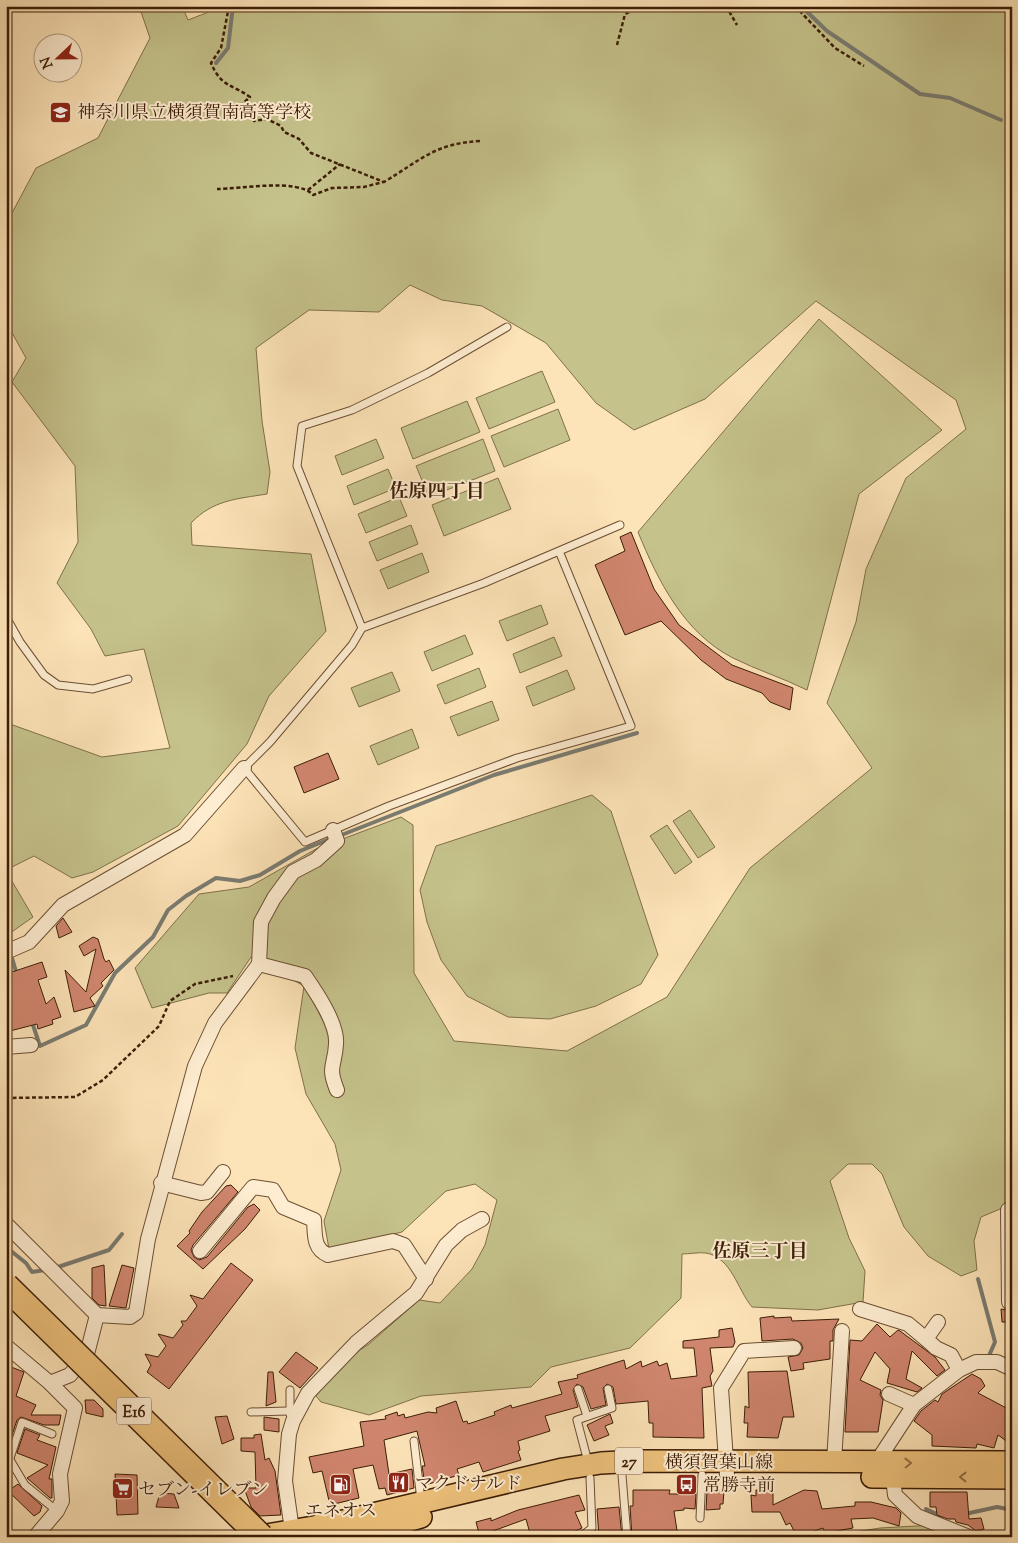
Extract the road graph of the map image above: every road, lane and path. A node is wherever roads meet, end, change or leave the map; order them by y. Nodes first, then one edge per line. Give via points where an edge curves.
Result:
1 (634, 6) edge
2 (726, 6) edge
3 (795, 6) edge
4 (228, 7) edge
5 (737, 25) dead end
6 (617, 45) dead end
7 (864, 66) dead end
8 (481, 141) dead end
9 (340, 164) junction
10 (384, 182) junction
11 (217, 189) dead end
12 (308, 190) junction
13 (507, 327) dead end
14 (620, 525) dead end
15 (559, 551) junction
16 (6, 617) edge
17 (362, 628) junction
18 (128, 679) dead end
19 (244, 768) junction
20 (333, 830) junction
21 (6, 952) edge
22 (256, 969) junction
23 (30, 1045) dead end
24 (6, 1046) edge
25 (337, 1090) dead end
26 (6, 1098) edge
27 (223, 1172) dead end
28 (162, 1184) junction
29 (1008, 1210) dead end
30 (482, 1219) dead end
31 (6, 1224) edge
32 (200, 1251) dead end
33 (426, 1278) junction
34 (6, 1286) edge
35 (6, 1296) edge
36 (1012, 1302) edge
37 (860, 1309) dead end
38 (97, 1316) junction
39 (938, 1322) dead end
40 (842, 1331) dead end
41 (926, 1339) junction
42 (6, 1346) edge
43 (794, 1348) dead end
44 (1012, 1369) edge
45 (959, 1370) junction
46 (50, 1383) junction
47 (290, 1390) dead end
48 (578, 1390) dead end
49 (608, 1390) dead end
50 (889, 1394) dead end
51 (914, 1405) junction
52 (251, 1412) dead end
53 (291, 1416) junction
54 (587, 1416) junction
55 (52, 1434) dead end
56 (414, 1441) dead end
57 (8, 1456) edge
58 (834, 1462) junction
59 (1012, 1462) edge
60 (876, 1463) junction
61 (726, 1469) junction
62 (589, 1472) junction
63 (622, 1475) junction
64 (702, 1475) junction
65 (893, 1478) junction
66 (1012, 1478) edge
67 (422, 1502) junction
68 (57, 1512) junction
69 (700, 1518) dead end
70 (407, 1529) edge
71 (292, 1530) junction
72 (324, 1533) edge
73 (36, 1537) edge
74 (253, 1537) edge
75 (261, 1537) edge
76 (354, 1537) edge
77 (580, 1537) edge
78 (627, 1537) edge
79 (969, 1537) edge

1 - 6 path via 634,10 625,14
2 - 5 path
3 - 7 path via 835,48
4 - 9 path via 221,48 211,63 227,86 250,97 239,107 241,113 254,111 254,121 267,119 299,139 311,153
8 - 10 path via 438,148
9 - 10 path
9 - 12 path
10 - 12 path via 364,187 332,188 313,195
11 - 12 path via 275,184
13 - 17 lane via 428,374 352,410 302,426 297,466
14 - 15 lane
15 - 17 lane via 484,583
15 - 20 lane via 631,726 517,758
16 - 18 lane via 44,675 58,685 93,689
17 - 19 lane via 352,645
19 - 20 lane via 306,842
19 - 21 street via 185,835 62,904 29,942
20 - 22 street via 336,841 316,860 293,872 261,922
22 - 25 street via 305,976 318,995 337,1042 330,1073
22 - 26 path via 195,984 170,1002 159,1026 103,1080 74,1097
22 - 28 street via 215,1023 195,1066
23 - 24 street
27 - 28 street via 207,1192
28 - 38 street via 148,1239 136,1313 130,1317
29 - 36 street via 1009,1302
30 - 33 street via 462,1230 446,1245
31 - 38 street
32 - 33 street via 253,1187 273,1190 283,1207 314,1220 316,1245 320,1252 328,1255 393,1241 404,1245
33 - 53 street via 416,1293 356,1343 308,1393
34 - 75 highway, E16, bridge
35 - 74 highway, E16
37 - 41 street via 908,1324
38 - 46 street via 87,1354 70,1375
39 - 41 street
40 - 58 street
41 - 45 street via 951,1355
42 - 46 street
43 - 61 street via 744,1351 721,1388
44 - 45 street via 997,1362 976,1362
45 - 51 street
46 - 68 street via 75,1408 60,1474 62,1501
47 - 53 lane
48 - 54 lane
49 - 54 lane via 612,1408
50 - 51 street
51 - 60 street
52 - 53 lane
53 - 71 street via 285,1481
54 - 62 lane via 577,1420
55 - 57 lane via 22,1422
56 - 67 lane
57 - 68 lane via 25,1485
58 - 60 main road, 横須賀葉山線 / 27
58 - 61 main road, 横須賀葉山線 / 27
60 -> 59 main road, 横須賀葉山線 / 27
61 - 62 main road, 横須賀葉山線 / 27 via 638,1461
61 - 64 main road, 横須賀葉山線 / 27
61 - 65 main road, 横須賀葉山線 / 27
62 - 63 main road, 横須賀葉山線 / 27
62 - 67 main road, 横須賀葉山線 / 27
62 - 70 main road, 横須賀葉山線 / 27
62 - 77 lane via 592,1528
63 - 64 main road, 横須賀葉山線 / 27
63 - 78 lane
64 - 69 lane
66 -> 65 main road, 横須賀葉山線 / 27
65 - 79 street via 895,1495 917,1516
67 - 72 main road, 横須賀葉山線 / 27
68 - 73 street
70 - 76 main road, 横須賀葉山線 / 27
71 - 72 main road, 横須賀葉山線 / 27
71 - 74 main road, 横須賀葉山線 / 27

